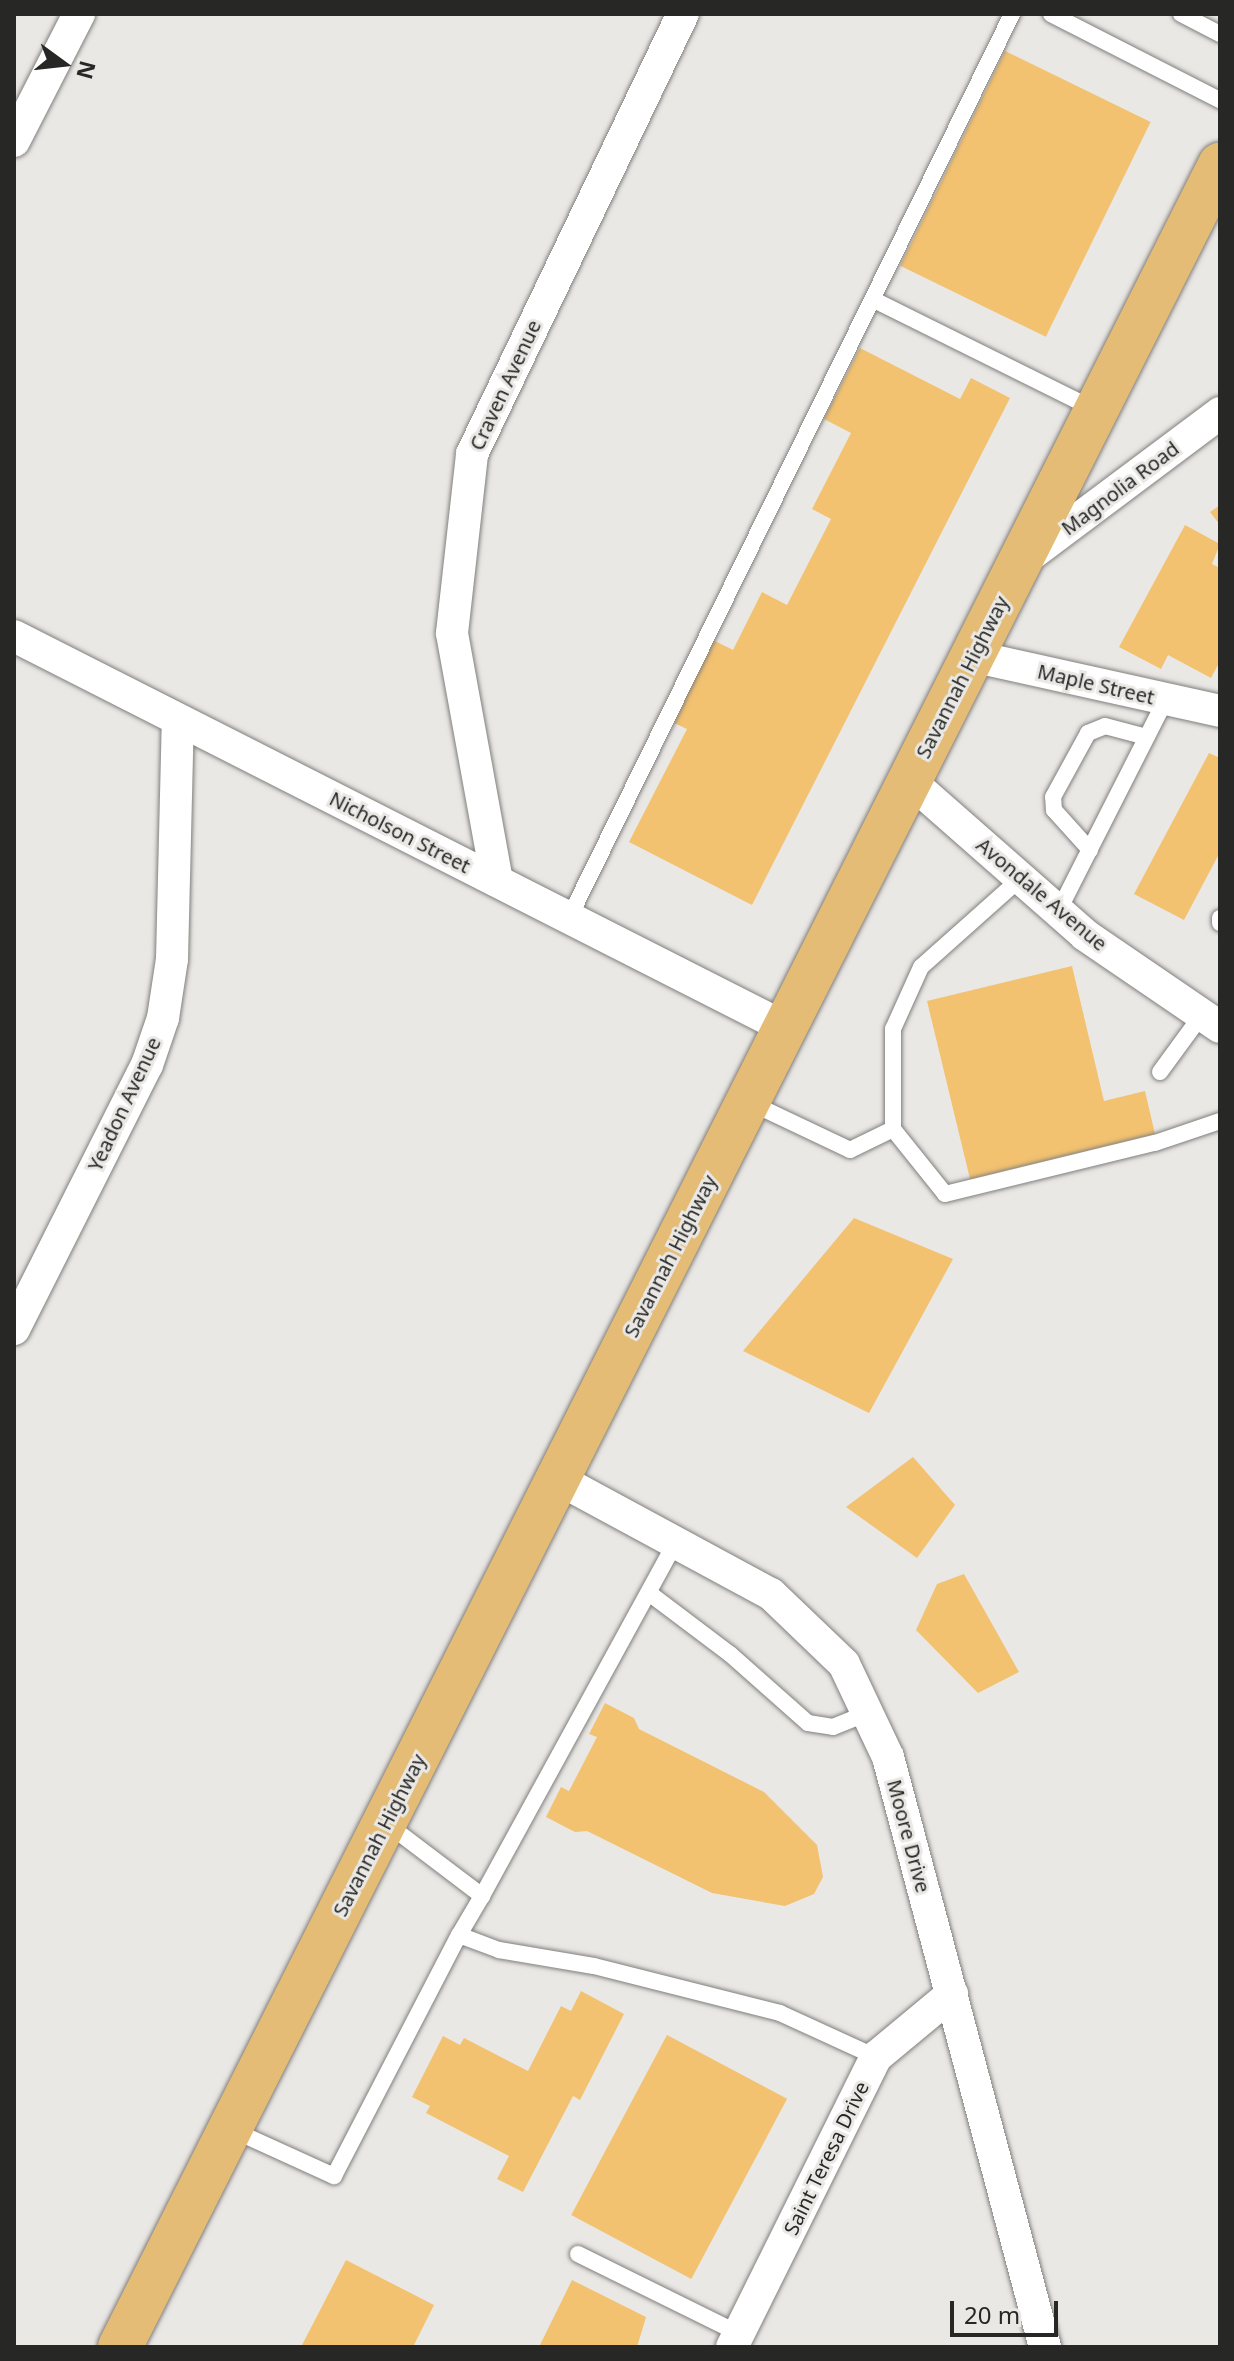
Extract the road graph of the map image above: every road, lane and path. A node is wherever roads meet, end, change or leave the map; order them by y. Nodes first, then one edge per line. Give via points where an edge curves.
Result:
1 (79, 14) edge
2 (683, 14) edge
3 (1012, 14) edge
4 (1051, 14) edge
5 (1181, 14) edge
6 (1220, 34) edge
7 (1220, 100) edge
8 (14, 141) edge
9 (1220, 165) edge
10 (874, 300) junction
11 (1096, 410) junction
12 (1220, 413) edge
13 (1019, 563) junction
14 (14, 636) edge
15 (972, 656) junction
16 (1166, 699) junction
17 (1220, 711) edge
18 (178, 720) junction
19 (1147, 737) junction
20 (910, 781) junction
21 (1090, 850) junction
22 (1021, 878) junction
23 (497, 881) junction
24 (1058, 912) junction
25 (569, 918) junction
26 (1211, 1022) edge
27 (786, 1028) junction
28 (1160, 1072) dead end
29 (748, 1102) junction
30 (1220, 1121) edge
31 (893, 1129) junction
32 (14, 1329) edge
33 (558, 1479) junction
34 (676, 1542) junction
35 (649, 1593) junction
36 (868, 1713) junction
37 (385, 1822) junction
38 (482, 1896) junction
39 (459, 1935) junction
40 (952, 1994) junction
41 (876, 2057) junction
42 (230, 2128) junction
43 (578, 2254) dead end
44 (735, 2340) edge
45 (120, 2347) edge
46 (1045, 2347) edge

1 - 8 street
2 - 23 street, Craven Avenue via 472,454 452,633
3 - 10 lane
4 - 7 lane
5 - 6 lane
9 - 11 highway, Savannah Highway
10 - 11 lane
10 - 25 lane
11 - 13 highway, Savannah Highway
12 - 13 street, Magnolia Road
13 - 15 highway, Savannah Highway
14 - 18 street, Nicholson Street
15 - 16 street, Maple Street
15 - 20 highway, Savannah Highway
16 - 17 street, Maple Street
16 - 19 lane
18 - 23 street, Nicholson Street
18 - 32 street, Yeadon Avenue via 172,959 163,1018 147,1065
19 - 21 lane
19 - 21 lane via 1105,726 1088,733 1053,797 1054,810
20 - 22 street, Avondale Avenue
20 - 27 highway, Savannah Highway
21 - 24 lane
22 - 24 street, Avondale Avenue
22 - 31 lane via 921,967 893,1029
23 - 25 street, Nicholson Street
24 - 26 street, Avondale Avenue
25 - 27 street, Nicholson Street
26 - 28 lane
27 - 29 highway, Savannah Highway
29 - 31 lane via 850,1150
29 - 33 highway, Savannah Highway
30 - 31 lane via 1155,1143 945,1194
33 - 34 street, Moore Drive
33 - 37 highway, Savannah Highway
34 - 35 lane
34 - 36 street, Moore Drive via 771,1594 844,1664
35 - 36 lane via 730,1654 808,1723 833,1727
35 - 38 lane
36 - 40 street, Moore Drive via 888,1757
37 - 38 lane
37 - 42 highway, Savannah Highway
38 - 39 lane
39 - 41 lane via 499,1950 594,1966 780,2013
39 - 42 lane via 334,2176
40 - 41 street, Saint Teresa Drive
40 - 46 street, Moore Drive
41 - 44 street, Saint Teresa Drive
42 - 45 highway, Savannah Highway
43 - 44 lane

